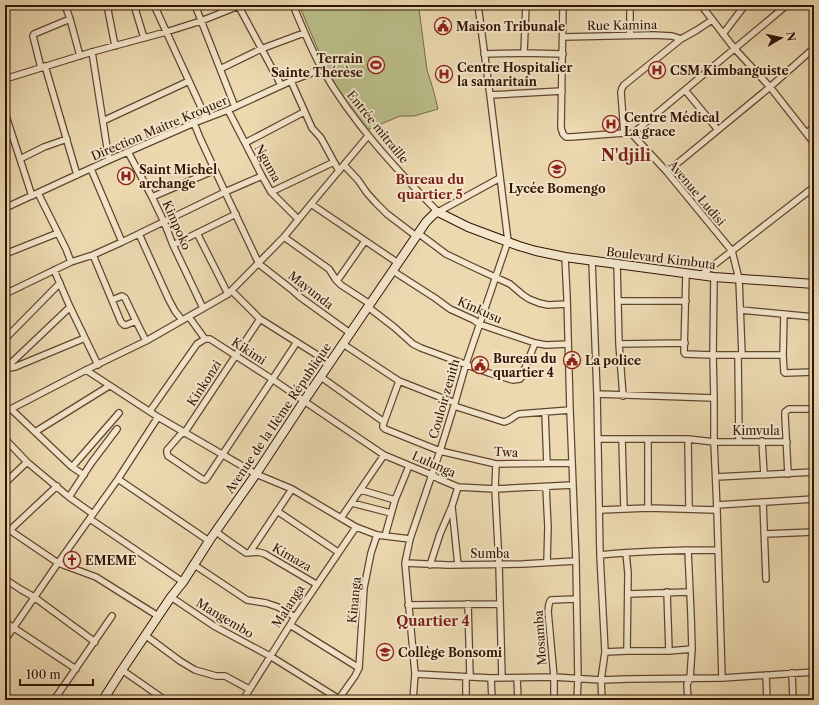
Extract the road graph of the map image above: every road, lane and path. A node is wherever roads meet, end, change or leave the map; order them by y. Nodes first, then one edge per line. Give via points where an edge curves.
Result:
1 (65, 5) edge
2 (107, 5) edge
3 (134, 5) edge
4 (154, 5) edge
5 (195, 5) edge
6 (239, 5) edge
7 (293, 5) edge
8 (478, 5) edge
9 (526, 5) edge
10 (563, 5) edge
11 (630, 5) edge
12 (700, 5) edge
13 (745, 5) edge
14 (787, 5) edge
15 (70, 19) junction
16 (712, 20) junction
17 (201, 21) junction
18 (166, 32) junction
19 (304, 33) junction
20 (723, 34) junction
21 (630, 35) junction
22 (563, 37) junction
23 (144, 38) junction
24 (681, 39) junction
25 (115, 46) junction
26 (734, 48) junction
27 (814, 48) edge
28 (261, 49) junction
29 (92, 52) junction
30 (524, 53) junction
31 (484, 54) junction
32 (563, 54) junction
33 (80, 56) junction
34 (43, 67) junction
35 (220, 69) junction
36 (322, 69) junction
37 (5, 79) edge
38 (189, 81) junction
39 (291, 81) junction
40 (281, 86) junction
41 (770, 87) junction
42 (685, 90) junction
43 (562, 92) junction
44 (490, 96) junction
45 (235, 107) junction
46 (228, 110) junction
47 (304, 112) junction
48 (5, 113) edge
49 (206, 118) junction
50 (103, 121) junction
51 (194, 123) junction
52 (814, 127) edge
53 (718, 130) junction
54 (624, 133) junction
55 (807, 133) junction
56 (632, 134) junction
57 (368, 136) junction
58 (67, 139) junction
59 (245, 142) junction
60 (814, 142) edge
61 (128, 152) junction
62 (20, 159) junction
63 (109, 160) junction
64 (334, 162) junction
65 (344, 165) junction
66 (91, 169) junction
67 (215, 170) junction
68 (339, 170) junction
69 (667, 172) junction
70 (77, 175) junction
71 (262, 176) junction
72 (500, 178) junction
73 (814, 187) edge
74 (225, 192) junction
75 (271, 192) junction
76 (38, 193) junction
77 (32, 196) junction
78 (152, 197) junction
79 (311, 204) junction
80 (5, 208) edge
81 (438, 212) junction
82 (236, 214) junction
83 (298, 219) junction
84 (164, 222) junction
85 (58, 233) junction
86 (197, 233) junction
87 (139, 234) junction
88 (417, 235) junction
89 (284, 237) junction
90 (365, 241) junction
91 (508, 241) junction
92 (122, 242) junction
93 (173, 245) junction
94 (732, 252) junction
95 (5, 254) edge
96 (93, 255) junction
97 (564, 257) junction
98 (592, 261) junction
99 (71, 262) junction
100 (398, 263) junction
101 (259, 264) junction
102 (616, 264) junction
103 (54, 270) junction
104 (393, 271) junction
105 (686, 274) junction
106 (701, 275) junction
107 (496, 276) junction
108 (714, 278) junction
109 (739, 279) junction
110 (337, 281) junction
111 (60, 283) junction
112 (814, 284) edge
113 (230, 293) junction
114 (5, 294) edge
115 (112, 300) junction
116 (686, 301) junction
117 (618, 302) junction
118 (567, 304) junction
119 (369, 306) junction
120 (70, 307) junction
121 (203, 308) junction
122 (741, 310) junction
123 (784, 314) junction
124 (189, 317) junction
125 (814, 317) edge
126 (260, 319) junction
127 (182, 320) junction
128 (136, 322) junction
129 (479, 324) junction
130 (350, 333) junction
131 (84, 338) junction
132 (5, 339) edge
133 (205, 340) junction
134 (146, 341) junction
135 (296, 342) junction
136 (534, 343) junction
137 (685, 343) junction
138 (343, 344) junction
139 (568, 344) junction
140 (619, 344) junction
141 (236, 355) junction
142 (713, 355) junction
143 (740, 355) junction
144 (782, 355) junction
145 (330, 363) junction
146 (466, 364) junction
147 (6, 365) edge
148 (98, 365) junction
149 (86, 370) junction
150 (814, 372) edge
151 (321, 377) junction
152 (272, 379) junction
153 (400, 381) junction
154 (109, 386) junction
155 (597, 394) junction
156 (623, 396) junction
157 (714, 398) junction
158 (304, 401) junction
159 (455, 405) junction
160 (11, 409) junction
161 (814, 409) edge
162 (570, 410) junction
163 (150, 411) junction
164 (5, 412) edge
165 (546, 412) junction
166 (119, 413) dead end
167 (158, 417) junction
168 (384, 422) junction
169 (117, 429) dead end
170 (35, 432) junction
171 (185, 432) junction
172 (5, 439) edge
173 (598, 439) junction
174 (622, 439) junction
175 (648, 439) junction
176 (688, 439) junction
177 (739, 441) junction
178 (762, 441) junction
179 (714, 442) junction
180 (787, 442) junction
181 (440, 451) junction
182 (223, 454) junction
183 (384, 455) junction
184 (27, 462) junction
185 (572, 463) junction
186 (496, 464) junction
187 (547, 464) junction
188 (409, 466) junction
189 (72, 467) junction
190 (814, 472) edge
191 (256, 474) junction
192 (788, 474) junction
193 (84, 475) junction
194 (432, 475) junction
195 (764, 475) junction
196 (716, 477) junction
197 (118, 479) junction
198 (5, 482) edge
199 (573, 485) junction
200 (57, 486) junction
201 (458, 487) junction
202 (546, 487) junction
203 (292, 489) junction
204 (495, 489) junction
205 (361, 490) junction
206 (70, 497) junction
207 (814, 499) edge
208 (395, 500) junction
209 (763, 502) junction
210 (352, 503) junction
211 (452, 506) junction
212 (648, 508) junction
213 (717, 508) junction
214 (624, 509) junction
215 (689, 509) junction
216 (600, 510) junction
217 (277, 512) junction
218 (391, 513) junction
219 (91, 516) junction
220 (341, 518) junction
221 (356, 526) junction
222 (7, 529) edge
223 (215, 530) junction
224 (814, 532) edge
225 (765, 534) junction
226 (377, 535) junction
227 (385, 536) junction
228 (410, 539) junction
229 (208, 541) junction
230 (688, 550) junction
231 (718, 550) junction
232 (250, 552) junction
233 (338, 552) junction
234 (626, 553) junction
235 (600, 555) junction
236 (814, 557) edge
237 (576, 560) junction
238 (547, 562) junction
239 (58, 563) junction
240 (193, 564) junction
241 (405, 564) junction
242 (499, 564) junction
243 (430, 565) junction
244 (458, 565) junction
245 (5, 579) edge
246 (766, 579) dead end
247 (183, 582) junction
248 (316, 584) junction
249 (667, 592) junction
250 (690, 592) junction
251 (628, 594) junction
252 (34, 597) junction
253 (171, 597) junction
254 (576, 599) junction
255 (468, 604) junction
256 (500, 604) junction
257 (408, 605) junction
258 (112, 616) dead end
259 (158, 616) junction
260 (295, 617) junction
261 (5, 622) edge
262 (290, 625) junction
263 (13, 628) junction
264 (145, 635) junction
265 (5, 640) edge
266 (95, 642) junction
267 (692, 649) junction
268 (627, 651) junction
269 (669, 651) junction
270 (605, 652) junction
271 (270, 656) junction
272 (359, 668) junction
273 (76, 669) junction
274 (122, 670) junction
275 (814, 672) edge
276 (792, 673) junction
277 (414, 674) junction
278 (766, 675) junction
279 (468, 677) junction
280 (554, 677) junction
281 (491, 678) junction
282 (502, 678) junction
283 (517, 678) junction
284 (722, 678) junction
285 (578, 679) junction
286 (690, 679) junction
287 (601, 680) junction
288 (249, 689) junction
289 (5, 695) edge
290 (338, 699) edge
291 (12, 700) edge
292 (54, 700) edge
293 (103, 700) edge
294 (166, 700) edge
295 (243, 700) edge
296 (413, 700) edge
297 (466, 700) edge
298 (492, 700) edge
299 (518, 700) edge
300 (554, 700) edge
301 (577, 700) edge
302 (602, 700) edge
303 (688, 700) edge
304 (767, 700) edge
305 (793, 700) edge

1 - 15 street
2 - 25 street
3 - 23 street
4 - 18 street
5 - 17 street
6 - 17 street
6 - 28 street
7 - 19 street, Entrée mitraille
8 - 31 street
9 - 30 street
10 - 22 street
11 - 21 street
12 - 16 street
13 - 20 street
14 - 26 street
15 - 33 street
15 - 34 street via 34,34
16 - 20 street
16 - 24 street
17 - 18 street
17 - 35 street
18 - 23 street
18 - 38 street
19 - 28 street
19 - 36 street, Entrée mitraille
20 - 26 street
21 - 22 street, Rue Kamina
21 - 24 street, Rue Kamina via 672,36
22 - 32 street
23 - 25 street
24 - 54 street via 622,88
25 - 29 street
26 - 41 street
26 - 42 street
27 - 41 street
28 - 35 street
28 - 40 street
29 - 33 street
29 - 50 street
30 - 31 street
30 - 32 street
31 - 44 street
32 - 43 street
33 - 34 street
34 - 37 street
34 - 58 street
35 - 45 street
36 - 39 street, Direction Maitre Kroquer
36 - 57 street, Entrée mitraille
38 - 49 street
38 - 50 street
39 - 40 street, Direction Maitre Kroquer
39 - 47 street
40 - 45 street, Direction Maitre Kroquer
41 - 53 street
41 - 55 street
42 - 53 street
42 - 56 street
43 - 44 street
43 - 54 street via 561,128 566,137
44 - 72 street
45 - 46 street, Direction Maitre Kroquer
46 - 49 street, Direction Maitre Kroquer
46 - 59 street, Nguma
47 - 59 street
47 - 64 street
48 - 62 street
49 - 51 street, Direction Maitre Kroquer
50 - 63 street
51 - 61 street, Direction Maitre Kroquer
51 - 67 street
52 - 55 street
53 - 69 street
54 - 56 street
55 - 60 street
56 - 69 street, Avenue Ludisi
57 - 65 street
57 - 81 street, Entrée mitraille
58 - 62 street
58 - 70 street
59 - 71 street, Nguma
61 - 63 street, Direction Maitre Kroquer
61 - 78 street, Kimpoko
62 - 77 street
63 - 66 street, Direction Maitre Kroquer
64 - 68 street
64 - 75 street
65 - 68 street
65 - 88 street via 387,214
66 - 70 street, Direction Maitre Kroquer
66 - 92 street
67 - 74 street
67 - 78 street
68 - 79 street
69 - 94 street, Avenue Ludisi
70 - 76 street, Direction Maitre Kroquer
71 - 74 street
71 - 75 street, Nguma
72 - 81 street, Avenue de la IIème République
72 - 91 street
73 - 94 street
74 - 82 street
74 - 84 street
75 - 83 street, Nguma
76 - 77 street, Direction Maitre Kroquer
76 - 85 street
77 - 80 street, Direction Maitre Kroquer
78 - 84 street, Kimpoko
79 - 83 street
79 - 90 street
81 - 88 street, Avenue de la IIème République
81 - 91 street, Boulevard Kimbuta via 468,227
82 - 86 street
82 - 101 street
83 - 89 street
84 - 87 street
84 - 93 street, Kimpoko
85 - 95 street
85 - 99 street
86 - 93 street
86 - 113 street, Kimpoko
87 - 92 street
87 - 127 street via 175,311
88 - 100 street, Avenue de la IIème République
88 - 107 street via 446,254
89 - 101 street
89 - 110 street, Mayunda via 329,269
90 - 100 street
90 - 110 street
91 - 97 street, Boulevard Kimbuta
91 - 107 street, Couloir zenith
92 - 96 street
93 - 121 street, Kimpoko
94 - 106 street
94 - 109 street, Avenue Ludisi
96 - 99 street
96 - 115 street
97 - 98 street, Boulevard Kimbuta
97 - 118 street
98 - 102 street, Boulevard Kimbuta
98 - 155 street
99 - 103 street
100 - 104 street, Avenue de la IIème République
101 - 113 street
101 - 130 street, Mayunda via 300,298
102 - 105 street, Boulevard Kimbuta
102 - 117 street
103 - 111 street
103 - 114 street
104 - 119 street, Avenue de la IIème République
104 - 129 street, Kinkusu via 450,310
105 - 106 street, Boulevard Kimbuta
105 - 116 street
106 - 108 street, Boulevard Kimbuta
107 - 118 street via 539,303
107 - 129 street, Couloir zenith
108 - 109 street, Boulevard Kimbuta
108 - 142 street
109 - 112 street, Boulevard Kimbuta
109 - 122 street, Avenue Ludisi
110 - 119 street, Mayunda
111 - 120 street
111 - 132 street
113 - 121 street
113 - 126 street
115 - 128 street via 123,324
115 - 128 street via 124,297
116 - 117 street
116 - 137 street
117 - 140 street
118 - 139 street
119 - 130 street, Avenue de la IIème République
119 - 146 street, Mayunda via 417,346
120 - 131 street
120 - 147 street
121 - 124 street
122 - 123 street
122 - 143 street, Avenue Ludisi
123 - 125 street
123 - 144 street
124 - 127 street
124 - 133 street
126 - 135 street
126 - 141 street, Kinkonzi
127 - 134 street
128 - 134 street
129 - 136 street, Kinkusu
129 - 146 street, Couloir zenith
130 - 138 street, Avenue de la IIème République
131 - 147 street via 15,368
131 - 148 street
133 - 141 street, Kikimi via 210,339
133 - 163 street via 197,344
134 - 148 street
135 - 145 street
135 - 152 street
136 - 139 street, Kinkusu
136 - 146 street, Mayunda via 520,379 513,380 489,374
137 - 140 street
137 - 142 street via 685,354
138 - 145 street, Avenue de la IIème République
138 - 153 street
139 - 162 street
140 - 156 street
141 - 152 street, Kikimi
141 - 171 street, Kinkonzi
142 - 143 street
142 - 157 street
143 - 144 street
143 - 177 street, Avenue Ludisi
144 - 150 street via 785,373
145 - 151 street, Avenue de la IIème République
146 - 159 street, Couloir zenith
148 - 149 street
149 - 154 street
149 - 160 street
151 - 158 street, Avenue de la IIème République
151 - 168 street
152 - 158 street, Kikimi
152 - 182 street
153 - 159 street
153 - 168 street
154 - 163 street
154 - 170 street
155 - 156 street
155 - 173 street
156 - 157 street
157 - 179 street
158 - 183 street, Lulunga
158 - 191 street, Avenue de la IIème République
159 - 165 street via 504,422 519,414
159 - 181 street, Couloir zenith
160 - 164 street
160 - 170 street
161 - 180 street, Kimvula via 789,409 785,412
162 - 165 street
162 - 185 street
163 - 167 street
165 - 187 street
166 - 189 street
167 - 171 street
167 - 197 street
168 - 181 street, Twa via 385,429
169 - 193 street
170 - 189 street
171 - 182 street
171 - 182 street, Kinkonzi via 177,437 167,450 168,456 202,479 205,480
172 - 184 street
173 - 174 street, Kimvula
173 - 216 street
174 - 175 street, Kimvula
174 - 214 street
175 - 176 street, Kimvula
175 - 212 street
176 - 179 street, Kimvula
176 - 215 street
177 - 178 street, Kimvula
177 - 179 street, Kimvula
178 - 180 street, Kimvula
178 - 195 street
179 - 196 street
180 - 192 street
181 - 186 street, Twa
181 - 194 street, Couloir zenith
182 - 191 street
183 - 188 street, Lulunga
183 - 205 street
184 - 198 street
184 - 200 street
185 - 187 street, Twa
185 - 199 street
186 - 187 street, Twa
186 - 204 street
188 - 194 street, Lulunga
188 - 208 street
189 - 193 street
190 - 192 street
191 - 203 street
191 - 223 street, Avenue de la IIème République
192 - 195 street
193 - 206 street
194 - 201 street, Lulunga
194 - 228 street, Couloir zenith
195 - 196 street
196 - 213 street
197 - 219 street
197 - 229 street
199 - 202 street, Lulunga
199 - 237 street
200 - 206 street
200 - 222 street
201 - 204 street, Lulunga
201 - 211 street
202 - 204 street, Lulunga
202 - 238 street
203 - 217 street
203 - 220 street
204 - 242 street
205 - 208 street
205 - 210 street
206 - 219 street
207 - 209 street
208 - 218 street
209 - 213 street
209 - 225 street
210 - 218 street
210 - 220 street
211 - 243 street
211 - 244 street
212 - 214 street
212 - 215 street
213 - 215 street
213 - 231 street
214 - 216 street
216 - 235 street
217 - 232 street
217 - 233 street
218 - 227 street
219 - 239 street
219 - 247 street
220 - 221 street
221 - 226 street
221 - 233 street, Malanga
222 - 239 street
223 - 229 street, Avenue de la IIème République
223 - 232 street, Kimaza via 246,553
224 - 225 street
224 - 236 street
225 - 246 street
226 - 227 street
226 - 272 street, Kinanga via 364,588
227 - 228 street
228 - 241 street, Couloir zenith
229 - 240 street, Avenue de la IIème République
230 - 231 street
230 - 234 street
230 - 250 street
231 - 284 street
232 - 248 street, Kimaza via 265,554
233 - 248 street, Malanga
234 - 235 street
234 - 251 street
235 - 270 street
237 - 238 street, Sumba
237 - 254 street
238 - 242 street, Sumba
239 - 252 street
239 - 259 street via 96,577
240 - 247 street, Avenue de la IIème République
240 - 260 street via 247,600 278,607
241 - 243 street, Sumba
241 - 257 street, Couloir zenith
242 - 244 street, Sumba
242 - 256 street
243 - 244 street, Sumba
245 - 252 street
247 - 253 street, Avenue de la IIème République
248 - 260 street, Malanga
249 - 250 street
249 - 251 street
249 - 269 street
250 - 267 street
251 - 268 street
252 - 263 street
252 - 266 street
253 - 259 street, Avenue de la IIème République
253 - 271 street, Mangembo via 214,626
254 - 280 street, Mosamba via 552,600 549,604
254 - 285 street
255 - 256 street
255 - 257 street
255 - 279 street
256 - 282 street
257 - 277 street, Couloir zenith
258 - 266 street
259 - 264 street, Avenue de la IIème République
260 - 262 street, Malanga
261 - 263 street
262 - 271 street, Malanga
262 - 272 street
263 - 265 street
263 - 273 street
264 - 274 street, Avenue de la IIème République
264 - 288 street via 195,670 225,676
266 - 273 street
267 - 269 street
267 - 286 street
268 - 269 street
268 - 270 street
270 - 287 street
271 - 288 street, Malanga
271 - 290 street, Kinanga
272 - 290 street, Kinanga
273 - 292 street
274 - 293 street, Avenue de la IIème République
274 - 294 street
275 - 276 street
276 - 278 street
276 - 305 street
277 - 279 street
277 - 296 street, Couloir zenith
278 - 284 street
278 - 304 street
279 - 281 street
279 - 297 street
280 - 283 street
280 - 285 street
280 - 300 street, Mosamba
281 - 282 street
281 - 298 street
282 - 283 street
283 - 299 street
284 - 286 street
285 - 287 street
285 - 301 street
286 - 287 street
286 - 303 street via 687,684
287 - 302 street
288 - 295 street, Malanga
289 - 291 street

